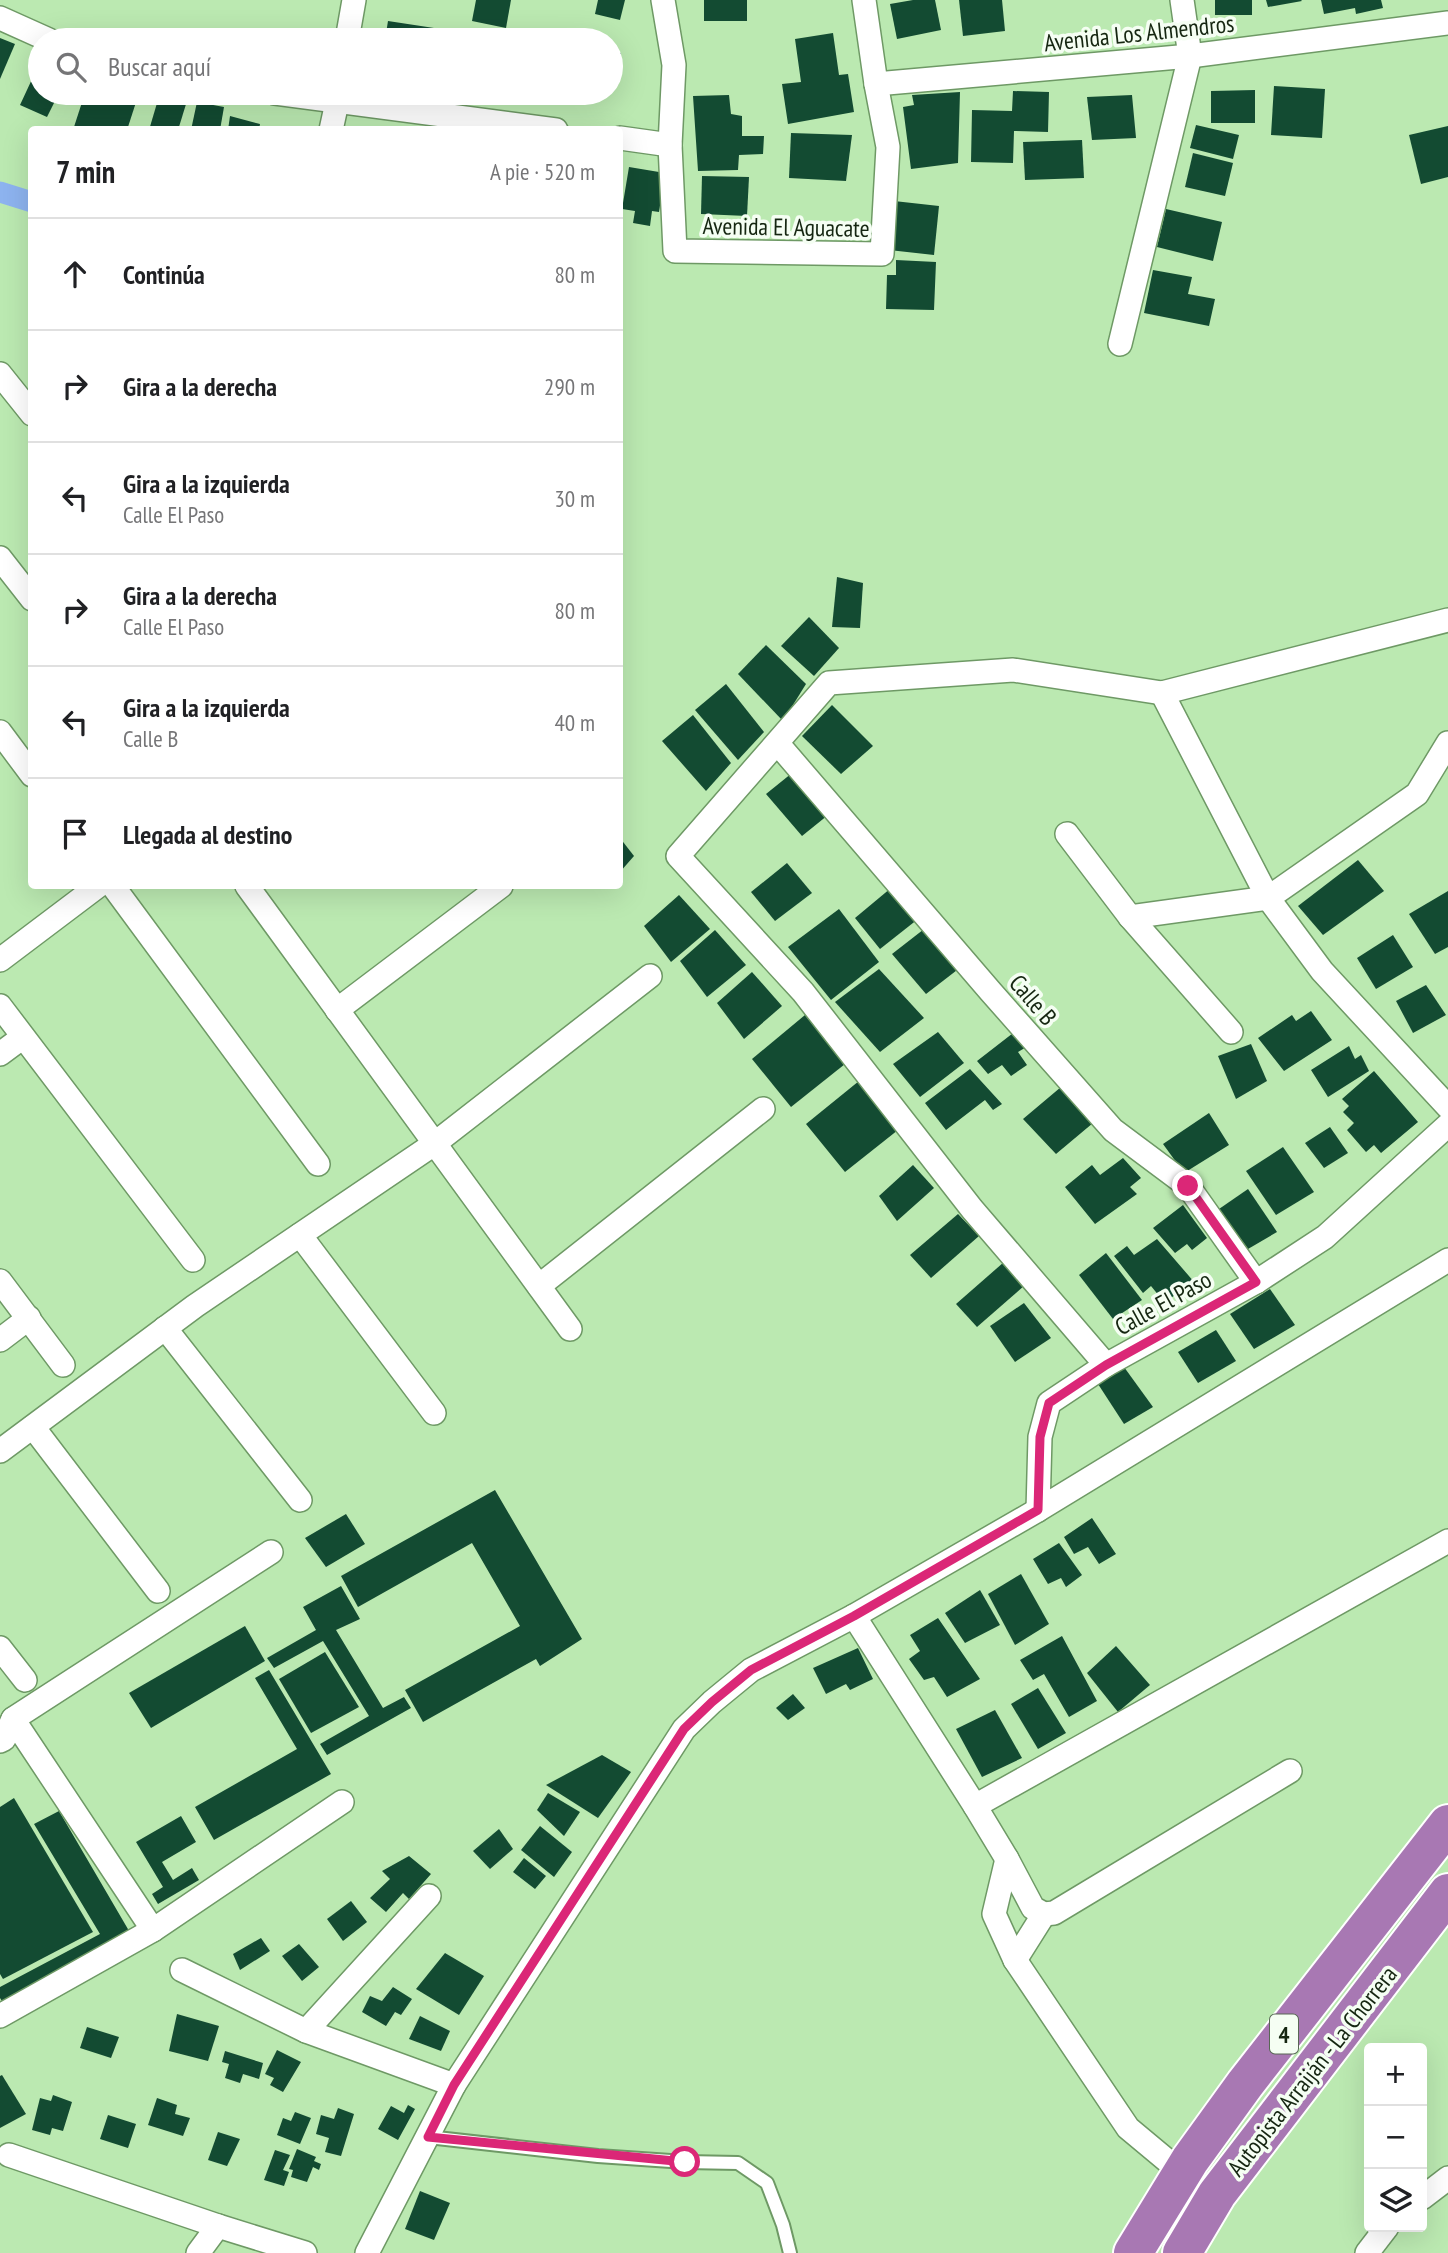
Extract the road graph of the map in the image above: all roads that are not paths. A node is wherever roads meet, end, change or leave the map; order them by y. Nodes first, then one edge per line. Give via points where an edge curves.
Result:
1 (354, 0) edge
2 (663, 0) edge
3 (864, 0) edge
4 (1182, 0) edge
5 (0, 18) edge
6 (1448, 23) edge
7 (349, 28) edge
8 (28, 31) edge
9 (1191, 57) junction
10 (876, 84) junction
11 (336, 105) edge
12 (396, 105) edge
13 (332, 126) edge
14 (530, 126) edge
15 (623, 138) edge
16 (670, 145) junction
17 (1120, 344) dead end
18 (0, 374) edge
19 (28, 409) edge
20 (0, 558) edge
21 (28, 595) edge
22 (1448, 620) edge
23 (1161, 692) junction
24 (0, 732) edge
25 (1448, 743) edge
26 (778, 744) junction
27 (28, 770) edge
28 (1067, 834) dead end
29 (110, 889) edge
30 (114, 889) edge
31 (249, 889) edge
32 (497, 889) edge
33 (1268, 898) junction
34 (1130, 917) junction
35 (0, 960) edge
36 (650, 976) dead end
37 (0, 1006) edge
38 (337, 1010) junction
39 (1231, 1032) dead end
40 (23, 1037) junction
41 (0, 1054) edge
42 (1448, 1107) edge
43 (763, 1109) dead end
44 (1448, 1125) edge
45 (434, 1144) junction
46 (318, 1164) dead end
47 (300, 1235) junction
48 (192, 1260) dead end
49 (1448, 1260) edge
50 (0, 1281) edge
51 (1256, 1282) junction
52 (539, 1286) junction
53 (29, 1318) junction
54 (165, 1328) junction
55 (570, 1329) dead end
56 (0, 1340) edge
57 (1106, 1365) junction
58 (63, 1366) dead end
59 (434, 1413) dead end
60 (33, 1427) junction
61 (0, 1451) edge
62 (300, 1500) dead end
63 (1038, 1510) junction
64 (1448, 1541) edge
65 (271, 1552) dead end
66 (158, 1591) dead end
67 (854, 1616) junction
68 (0, 1648) edge
69 (26, 1680) dead end
70 (13, 1719) junction
71 (0, 1741) edge
72 (1290, 1771) dead end
73 (342, 1802) dead end
74 (975, 1806) junction
75 (1448, 1824) edge
76 (1007, 1859) junction
77 (1448, 1893) edge
78 (429, 1896) dead end
79 (1044, 1914) junction
80 (153, 1930) junction
81 (1015, 1960) junction
82 (182, 1970) dead end
83 (0, 2016) edge
84 (306, 2031) junction
85 (454, 2085) junction
86 (428, 2137) junction
87 (9, 2155) dead end
88 (1182, 2173) junction
89 (1448, 2178) edge
90 (1427, 2194) edge
91 (218, 2225) junction
92 (1383, 2232) edge
93 (198, 2253) edge
94 (305, 2253) edge
95 (367, 2253) edge
96 (790, 2253) edge
97 (1133, 2253) edge
98 (1182, 2253) edge
99 (1367, 2253) edge

1 - 7 street
2 - 16 street via 674,65
3 - 10 street
4 - 9 street
5 - 8 street
6 - 9 street, Avenida Los Almendros
9 - 10 street, Avenida Los Almendros
9 - 17 street
10 - 16 street, Avenida El Aguacate via 888,147 882,254 675,251
11 - 13 street
12 - 14 street
15 - 16 street
18 - 19 street
20 - 21 street
22 - 23 street
23 - 26 street via 1013,670 829,683
23 - 33 street
24 - 27 street
25 - 33 street via 1417,794
26 - 51 street, Calle B via 1113,1130 1188,1186
26 - 57 street via 678,856 803,992 972,1209
28 - 34 street
29 - 35 street
30 - 46 street
31 - 38 street
32 - 38 street
33 - 34 street
33 - 42 street via 1322,971
34 - 39 street
36 - 45 street
37 - 40 street
38 - 45 street
40 - 41 street
40 - 48 street
43 - 52 street
44 - 51 street, Calle El Paso via 1325,1237
45 - 47 street
45 - 52 street
47 - 54 street
47 - 59 street
49 - 63 street
50 - 53 street
51 - 57 street, Calle El Paso
52 - 55 street
53 - 56 street
53 - 58 street
54 - 60 street
54 - 62 street
57 - 63 street, Calle El Paso via 1049,1403 1040,1437
60 - 61 street
60 - 66 street
63 - 67 street
64 - 74 street
65 - 70 street
67 - 74 street
67 - 85 street via 751,1670 684,1729
68 - 69 street
70 - 71 street
70 - 80 street
72 - 79 street via 1054,1913
73 - 80 street
74 - 76 street
75 - 88 highway, Autopista Arraiján - La Chorrera / 4 via 1252,2075
76 - 79 street via 1033,1908
76 - 81 street via 994,1914
77 - 98 highway, Autopista Arraiján - La Chorrera / 4 via 1217,2194
78 - 84 street
79 - 81 street
80 - 83 street
81 - 88 street via 1128,2128
82 - 84 street
84 - 85 street
85 - 86 street
86 - 95 street
86 - 96 lane via 598,2156 738,2163 767,2183
87 - 91 street
88 - 97 highway, Autopista Arraiján - La Chorrera / 4
89 - 90 street
91 - 93 street
91 - 94 street
92 - 99 street

